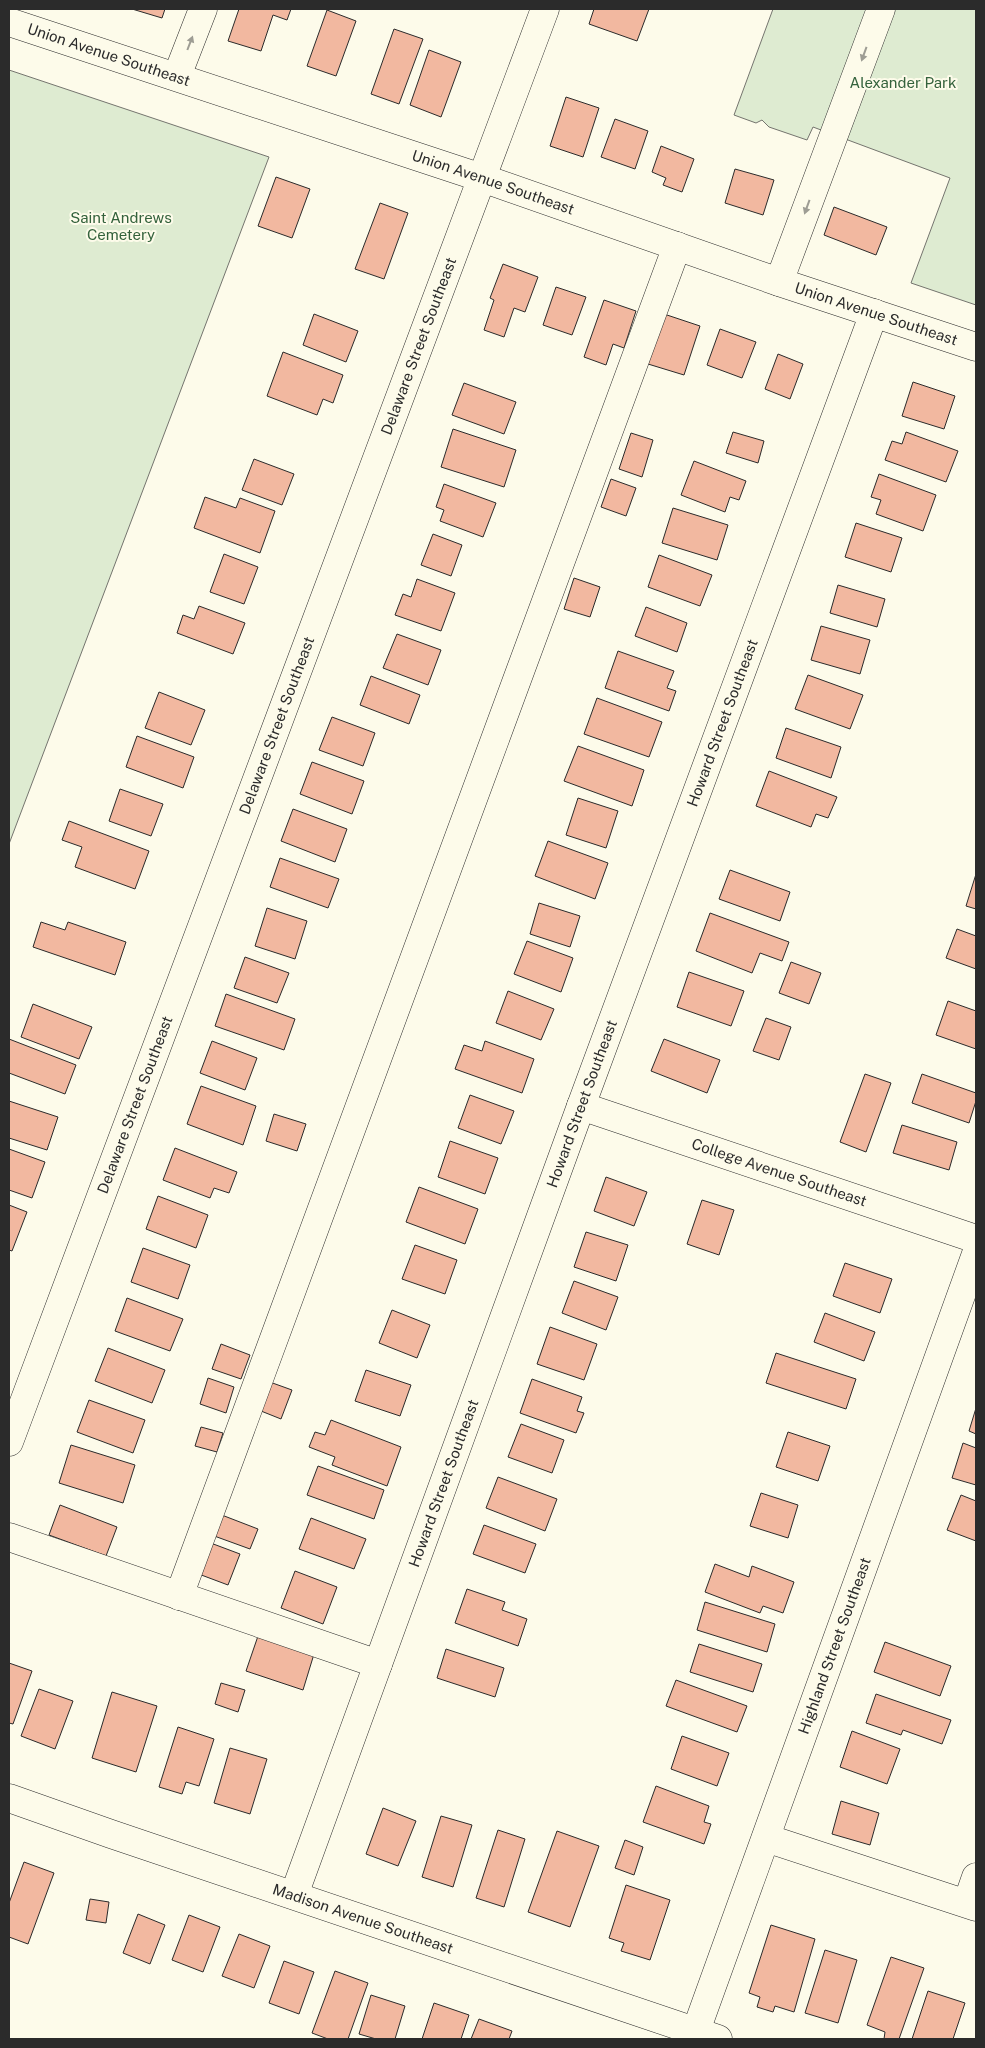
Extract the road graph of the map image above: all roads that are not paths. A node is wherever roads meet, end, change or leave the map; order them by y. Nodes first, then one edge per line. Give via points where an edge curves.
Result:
1 (203, 9) edge
2 (545, 9) edge
3 (881, 9) edge
4 (9, 22) edge
5 (177, 76) junction
6 (482, 178) junction
7 (677, 246) junction
8 (779, 282) junction
9 (874, 313) junction
10 (976, 347) edge
11 (581, 1106) junction
12 (976, 1239) edge
13 (976, 1254) edge
14 (9, 1442) edge
15 (9, 1537) edge
16 (179, 1596) junction
17 (378, 1664) junction
18 (9, 1798) edge
19 (766, 1838) junction
20 (976, 1877) edge
21 (294, 1895) junction
22 (972, 1905) edge
23 (702, 2037) edge

5 -> 1 street
2 - 6 street, Delaware Street Southeast
3 -> 8 street
4 - 5 street, Union Avenue Southeast
5 - 6 street, Union Avenue Southeast
6 - 7 street, Union Avenue Southeast
6 - 14 street, Delaware Street Southeast
7 - 8 street, Union Avenue Southeast
7 - 16 street
8 - 9 street, Union Avenue Southeast
9 - 10 street, Union Avenue Southeast
9 - 11 street, Howard Street Southeast
11 - 12 street, College Avenue Southeast
11 - 17 street, Howard Street Southeast
13 - 19 street, Highland Street Southeast
15 - 16 street
16 - 17 street
17 - 21 street, Howard Street Southeast
18 - 21 street, Madison Avenue Southeast
19 - 22 street
19 - 23 street, Highland Street Southeast
20 - 22 street
21 - 23 street, Madison Avenue Southeast

